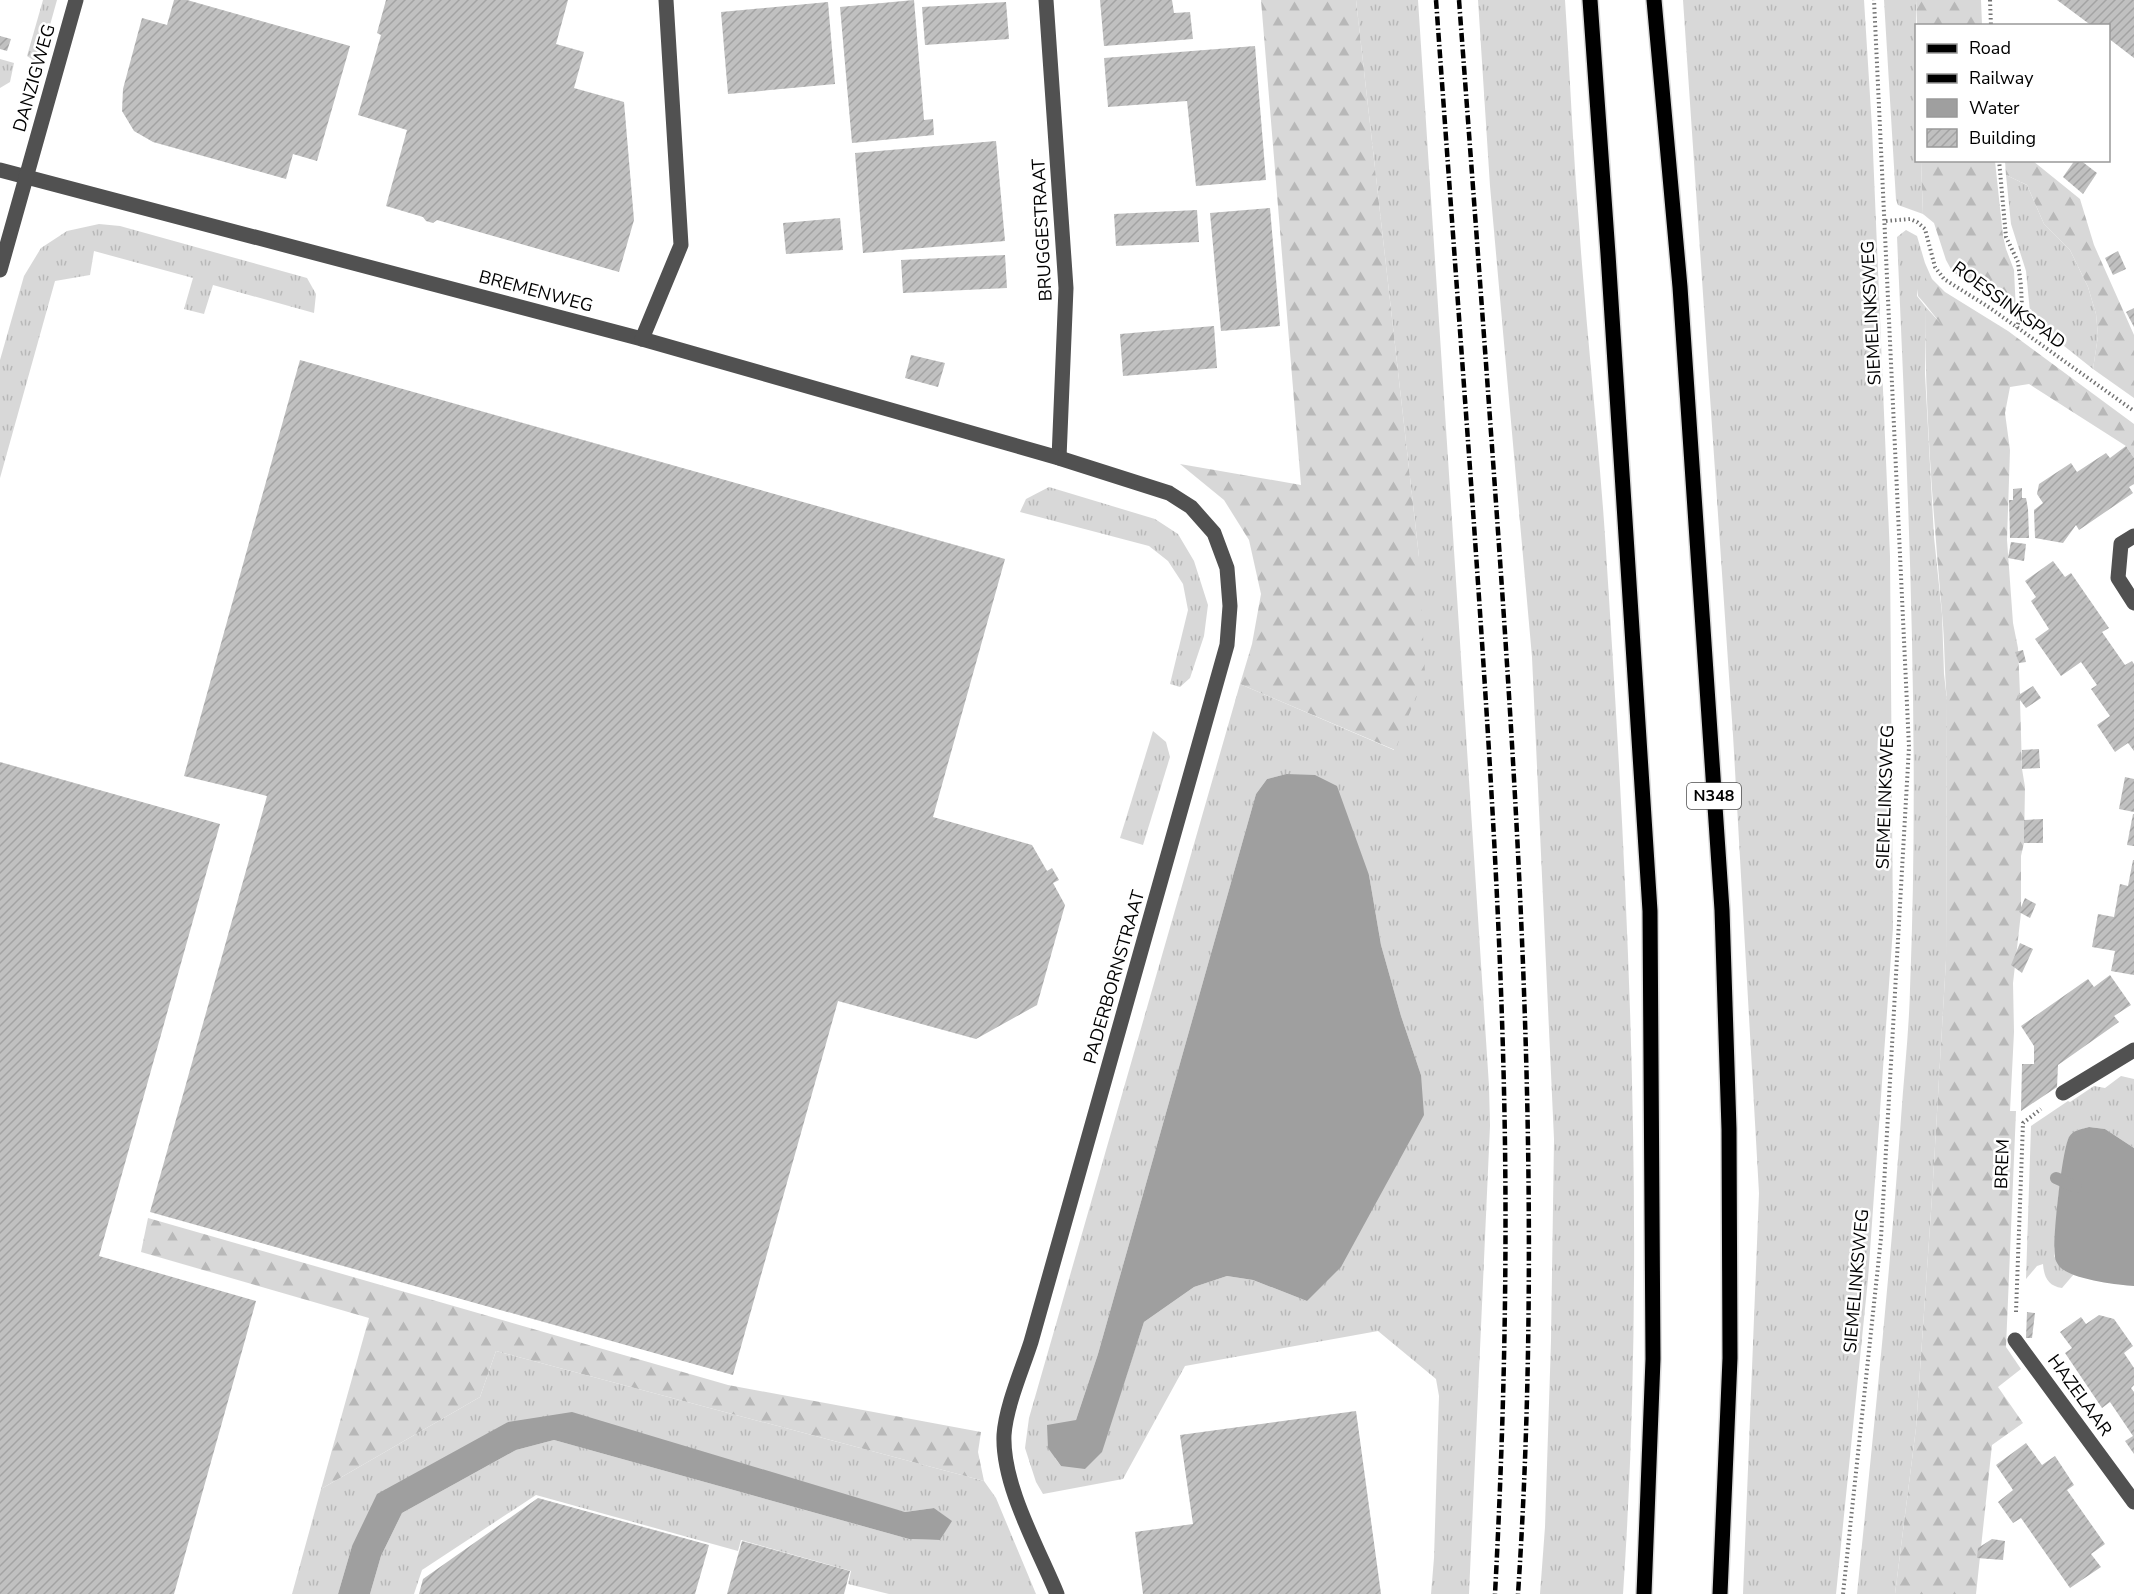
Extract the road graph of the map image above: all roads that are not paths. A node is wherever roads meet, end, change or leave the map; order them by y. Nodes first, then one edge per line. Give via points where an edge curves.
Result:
1 (76, 0) edge
2 (666, 0) edge
3 (1046, 0) edge
4 (1590, 0) edge
5 (1654, 0) edge
6 (0, 170) edge
7 (25, 177) junction
8 (0, 270) edge
9 (642, 339) junction
10 (1059, 458) junction
11 (2134, 536) edge
12 (2134, 603) edge
13 (2134, 1050) edge
14 (2063, 1093) road end
15 (2015, 1340) road end
16 (2134, 1502) edge
17 (1058, 1594) edge
18 (1644, 1594) edge
19 (1720, 1594) edge

1 - 7 street, DANZIGWEG
2 - 9 street via 681,245
3 - 10 street, BRUGGESTRAAT via 1066,288
4 - 18 main road via 1650,910 1653,1359
5 - 19 main road, N348 via 1681,299 1722,910 1729,1129 1730,1358
6 - 7 street, BREMENWEG
7 - 8 street, DANZIGWEG
7 - 9 street, BREMENWEG
9 - 10 street, BREMENWEG
10 - 17 street, PADERBORNSTRAAT via 1169,493 1191,507 1214,533 1227,568 1230,606 1227,645 1004,1432 1005,1460 1017,1500
11 - 12 street via 2121,544 2118,578
13 - 14 street
15 - 16 street, HAZELAAR

